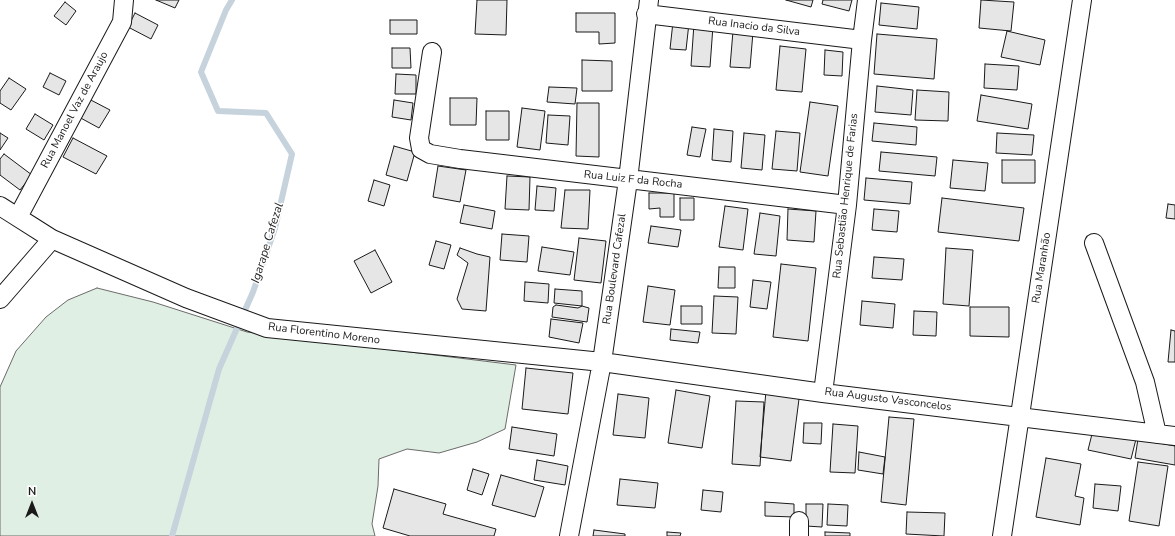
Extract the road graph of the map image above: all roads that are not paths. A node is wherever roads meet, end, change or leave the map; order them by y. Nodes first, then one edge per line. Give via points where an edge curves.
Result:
1 (124, 0) edge
2 (867, 0) edge
3 (1082, 0) edge
4 (648, 7) edge
5 (862, 40) junction
6 (432, 52) dead end
7 (628, 180) junction
8 (847, 205) junction
9 (0, 206) edge
10 (18, 217) junction
11 (52, 239) junction
12 (1094, 243) dead end
13 (0, 299) edge
14 (602, 362) junction
15 (823, 393) junction
16 (1019, 416) junction
17 (1157, 434) junction
18 (1175, 436) edge
19 (569, 536) edge
20 (1002, 536) edge

1 - 10 street, Rua Manoel Vaz de Araujo via 122,22
2 - 5 street, Rua Sebastião Henrique de Farias
3 - 16 street, Rua Maranhão
4 - 5 street, Rua Inacio da Silva
4 - 7 street, Rua Boulevard Cafezal
5 - 8 street, Rua Sebastião Henrique de Farias
6 - 7 street, Rua Luiz F da Rocha via 419,138 421,149 430,154 460,159
7 - 8 street, Rua Luiz F da Rocha
7 - 14 street, Rua Boulevard Cafezal
8 - 15 street, Rua Sebastião Henrique de Farias
9 - 10 street, Rua Florentino Moreno
10 - 11 street, Rua Florentino Moreno
11 - 13 street
11 - 14 street, Rua Florentino Moreno via 186,298 267,328
12 - 17 street via 1145,382
14 - 15 street, Rua Augusto Vasconcelos
14 - 19 street, Rua Boulevard Cafezal
15 - 16 street, Rua Augusto Vasconcelos
16 - 17 street, Rua Augusto Vasconcelos
16 - 20 street, Rua Maranhão
17 - 18 street, Rua Augusto Vasconcelos

